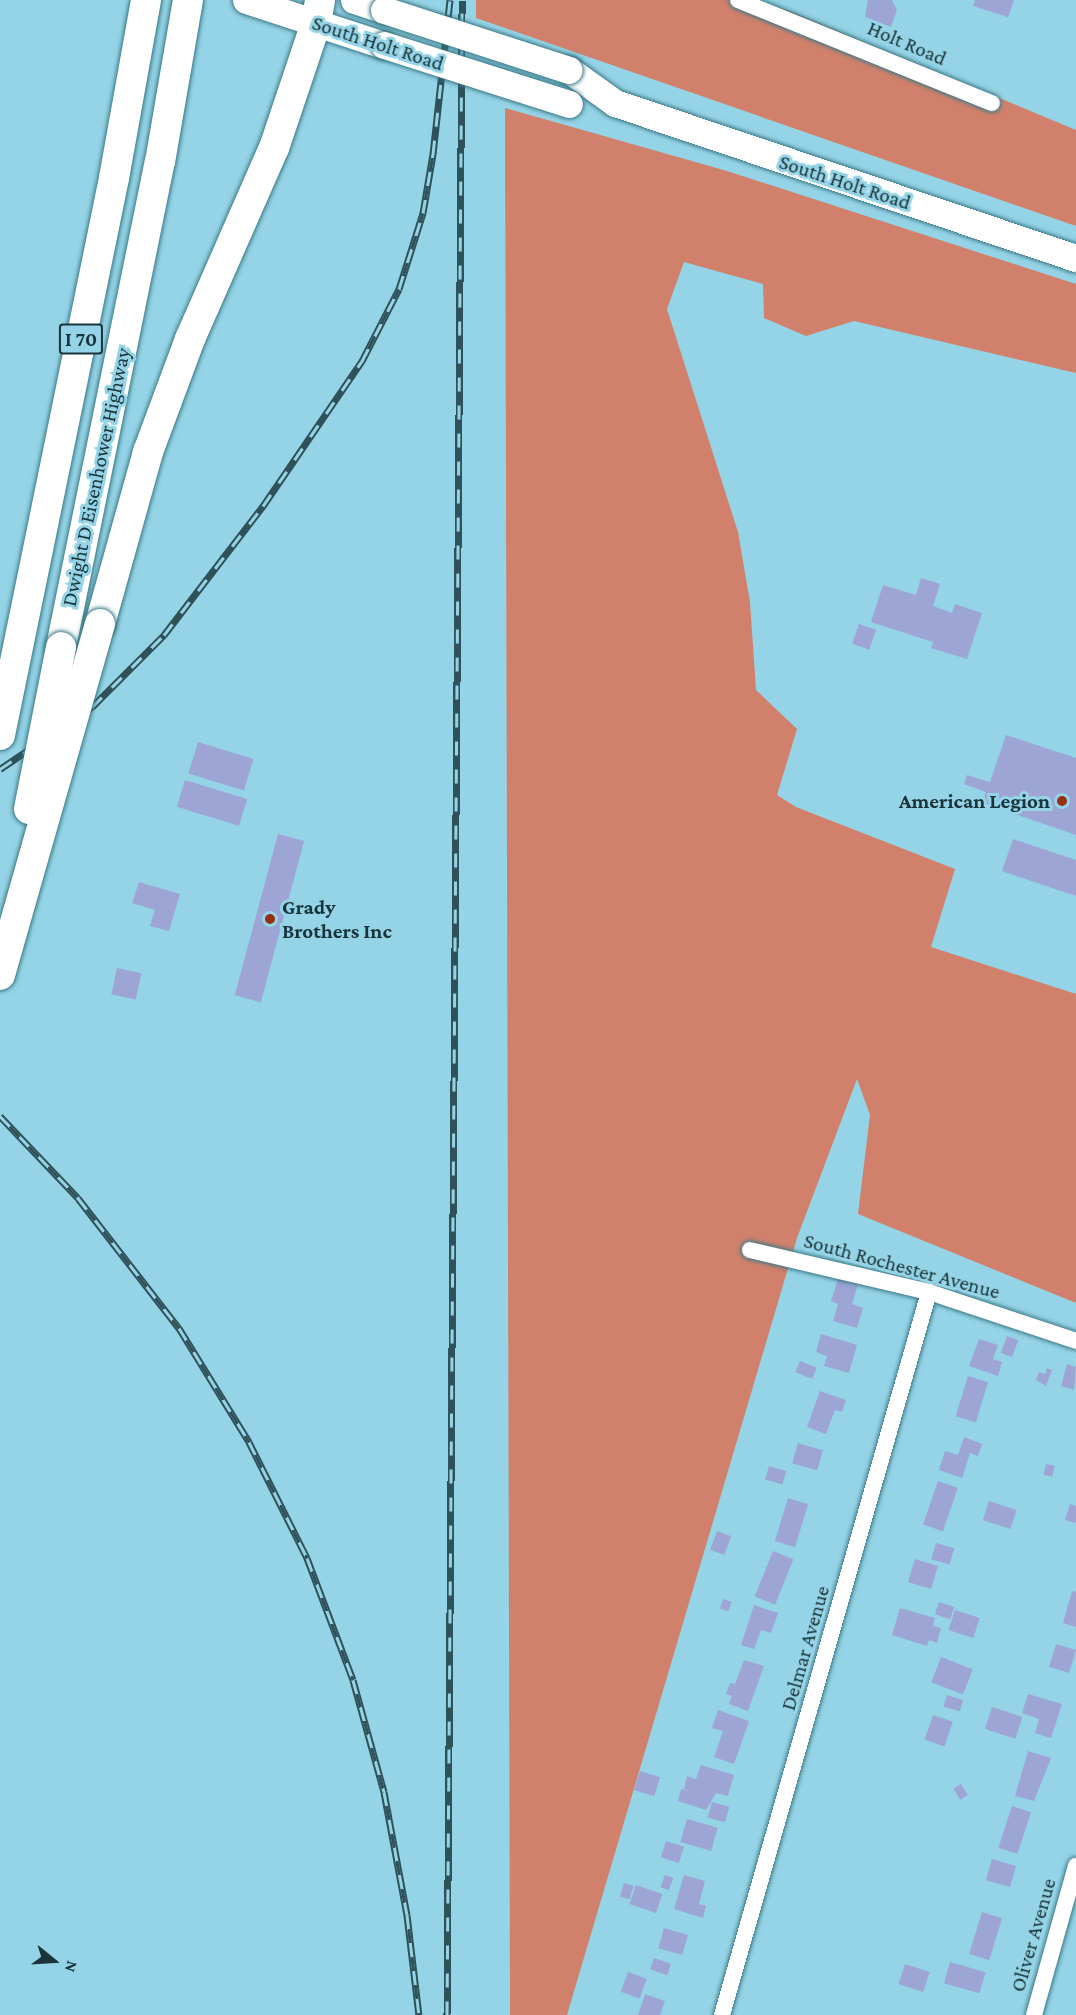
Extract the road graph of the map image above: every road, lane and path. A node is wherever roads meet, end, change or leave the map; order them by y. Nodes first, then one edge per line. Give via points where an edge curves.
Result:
1 (146, 0) edge
2 (188, 0) edge
3 (354, 0) edge
4 (738, 0) edge
5 (251, 2) edge
6 (782, 7) edge
7 (318, 11) edge
8 (615, 103) junction
9 (992, 103) dead end
10 (1076, 258) edge
11 (0, 735) edge
12 (0, 953) edge
13 (0, 975) edge
14 (750, 1250) dead end
15 (929, 1292) junction
16 (1076, 1341) edge
17 (1076, 1866) edge
18 (722, 2015) edge
19 (1034, 2015) edge

1 - 11 highway, Dwight D Eisenhower Highway / I 70 via 114,178
2 - 12 highway, Dwight D Eisenhower Highway / I 70, bridge via 160,162
3 - 8 main road, South Holt Road, bridge via 569,70
4 - 6 street, Holt Road
5 - 7 main road, South Holt Road
6 - 9 street, Holt Road
7 - 8 main road, South Holt Road, bridge via 384,45 569,104
7 - 13 highway, bridge via 274,148 190,339 147,453
8 - 10 main road, South Holt Road
14 - 15 street, South Rochester Avenue
15 - 16 street, South Rochester Avenue
15 - 18 street, Delmar Avenue
17 - 19 street, Oliver Avenue

